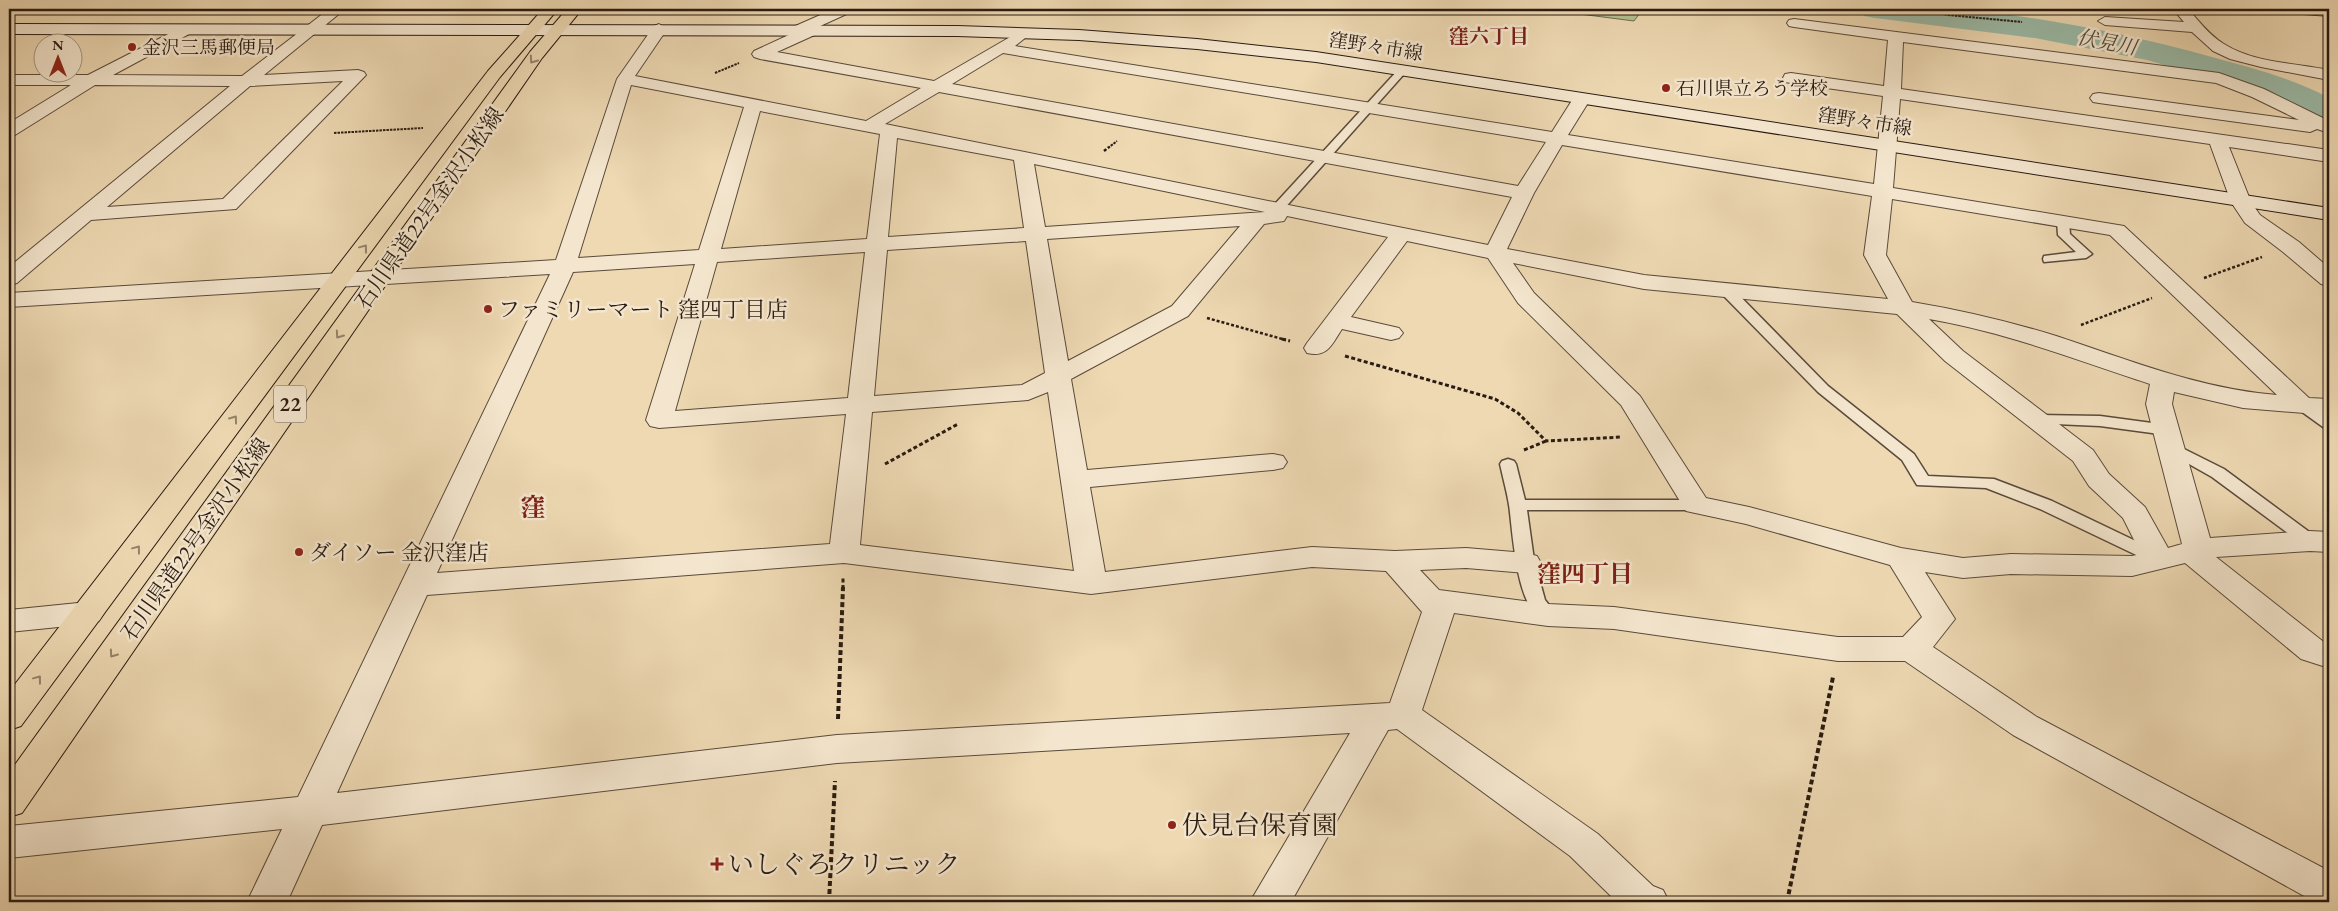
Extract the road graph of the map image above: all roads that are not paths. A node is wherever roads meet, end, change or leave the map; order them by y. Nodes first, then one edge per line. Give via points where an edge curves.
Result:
1 (338, 9) edge
2 (575, 9) edge
3 (846, 9) edge
4 (2180, 9) edge
5 (2291, 9) edge
6 (2329, 12) edge
7 (2105, 21) dead end
8 (546, 23) edge
9 (1794, 23) dead end
10 (2198, 28) junction
11 (9, 29) edge
12 (186, 30) junction
13 (309, 30) junction
14 (660, 30) junction
15 (806, 30) junction
16 (1025, 34) junction
17 (1896, 36) junction
18 (1000, 48) junction
19 (1401, 72) junction
20 (2329, 75) edge
21 (1791, 78) dead end
22 (625, 79) junction
23 (9, 80) edge
24 (90, 81) junction
25 (246, 81) junction
26 (938, 86) junction
27 (1893, 93) junction
28 (1582, 98) junction
29 (2099, 98) dead end
30 (753, 105) junction
31 (1368, 107) junction
32 (878, 129) junction
33 (2329, 129) edge
34 (9, 131) edge
35 (1557, 138) junction
36 (2217, 139) junction
37 (1888, 146) junction
38 (1324, 155) junction
39 (2329, 156) edge
40 (1023, 157) junction
41 (1882, 191) junction
42 (1524, 193) junction
43 (2241, 202) junction
44 (1268, 213) junction
45 (87, 214) junction
46 (2329, 214) edge
47 (2063, 222) junction
48 (1035, 234) junction
49 (1401, 234) junction
50 (876, 244) junction
51 (1495, 252) junction
52 (708, 256) junction
53 (2048, 259) dead end
54 (566, 266) junction
55 (9, 278) edge
56 (380, 278) junction
57 (2329, 279) edge
58 (340, 280) junction
59 (1726, 290) junction
60 (9, 300) edge
61 (1904, 308) junction
62 (1338, 321) junction
63 (1391, 333) dead end
64 (1316, 348) road end
65 (1058, 377) junction
66 (2163, 380) junction
67 (859, 405) junction
68 (2303, 406) junction
69 (2329, 407) edge
70 (2038, 420) junction
71 (2329, 424) edge
72 (2170, 439) junction
73 (1273, 462) dead end
74 (1508, 464) dead end
75 (1074, 480) junction
76 (1518, 505) junction
77 (1696, 505) junction
78 (2319, 541) edge
79 (2194, 550) junction
80 (844, 553) junction
81 (1901, 558) junction
82 (2159, 559) junction
83 (1395, 561) junction
84 (1526, 563) junction
85 (1091, 584) junction
86 (416, 585) junction
87 (1429, 599) junction
88 (88, 613) junction
89 (1548, 615) junction
90 (9, 621) edge
91 (1912, 649) junction
92 (2329, 656) edge
93 (1390, 716) junction
94 (9, 718) edge
95 (9, 802) edge
96 (310, 812) junction
97 (9, 842) edge
98 (2329, 890) edge
99 (267, 902) edge
100 (1270, 902) edge
101 (1648, 902) edge

1 - 13 street
2 - 8 main road, 石川県道22号金沢小松線 / 22
3 - 15 street
4 - 10 street
5 - 6 street
7 - 10 street
8 - 13 street, 窪野々市線
8 - 14 street, 窪野々市線
8 -> 56 main road, 石川県道22号金沢小松線 / 22 via 536,54
58 -> 8 main road, 石川県道22号金沢小松線 / 22 via 509,56
9 - 17 street
10 - 20 street via 2225,51
11 - 12 street, 窪野々市線
12 - 13 street, 窪野々市線
12 - 24 street
13 - 25 street
14 - 15 street, 窪野々市線
14 - 22 street
15 - 16 street, 窪野々市線
15 - 26 street via 760,54
16 - 18 street
16 - 19 street, 窪野々市線 via 1197,44 1316,57
17 - 27 street
17 - 33 street via 2219,78 2258,92
18 - 26 street
18 - 31 street
19 - 28 street, 窪野々市線
19 - 31 lane
21 - 27 street
22 - 30 street
22 - 54 street
23 - 24 street
24 - 25 street
24 - 34 street
25 - 45 street
25 - 45 street via 358,75 229,206
26 - 32 street
26 - 38 street
27 - 36 street
27 - 37 street
28 - 35 street
28 - 37 street, 窪野々市線
29 - 33 street
30 - 32 street
30 - 52 street
31 - 35 street
31 - 38 lane
32 - 40 street
32 - 50 street
35 - 41 street
35 - 42 street
36 - 39 street
36 - 43 street
37 - 41 street
37 - 43 street, 窪野々市線
38 - 42 street
38 - 44 lane
40 - 44 street
40 - 48 street
41 - 47 street
41 - 61 street via 1875,255
42 - 51 street
43 - 46 street, 窪野々市線
43 - 57 street via 2252,219
44 - 48 street
44 - 49 street via 1311,215
44 - 65 street via 1180,311
45 - 55 street
47 - 53 lane via 2064,235 2086,254
47 - 68 street via 2117,230
48 - 50 street
48 - 65 street
49 - 51 street
49 - 62 street
50 - 52 street
50 - 67 street
51 - 59 street via 1644,282
51 - 77 street via 1526,298 1631,401
52 - 54 street
52 - 67 street via 659,420
54 - 56 street
54 - 86 street
56 - 58 street
56 -> 95 main road, 石川県道22号金沢小松線 / 22
58 - 60 street
88 -> 58 main road, 石川県道22号金沢小松線 / 22
59 - 61 street
59 - 82 lane via 1823,389 1908,457 1923,481 1988,483 2046,505
61 - 66 street via 1958,317 2011,331
61 - 70 street via 1954,356
62 - 63 street
62 - 64 street
65 - 67 street via 1028,392
65 - 75 street
66 - 68 street via 2243,400
66 - 72 street via 2159,404
67 - 80 street
68 - 69 street
68 - 71 lane
70 - 72 lane via 2100,421
70 - 82 street via 2083,456 2099,480 2135,513
72 - 78 lane
72 - 79 street
73 - 75 street
74 - 76 lane
75 - 85 street
76 - 77 lane
76 - 84 lane
77 - 81 street via 1749,516
78 - 79 street
79 - 82 street
79 - 92 street via 2313,651
80 - 85 street
80 - 86 street
81 - 82 street via 1963,568 2011,564 2132,566
81 - 91 street via 1939,619
83 - 84 street via 1466,558
83 - 85 street via 1312,557
83 - 87 street
84 - 89 lane via 1536,602
86 - 96 street
87 - 89 street
87 - 93 street via 1439,610
88 - 90 street
94 -> 88 main road, 石川県道22号金沢小松線 / 22
89 - 91 street via 1614,618 1838,649
91 - 98 street via 2025,726
93 - 96 street via 836,750
93 - 100 street
93 - 101 street via 1584,845 1639,898
96 - 97 street
96 - 99 street

